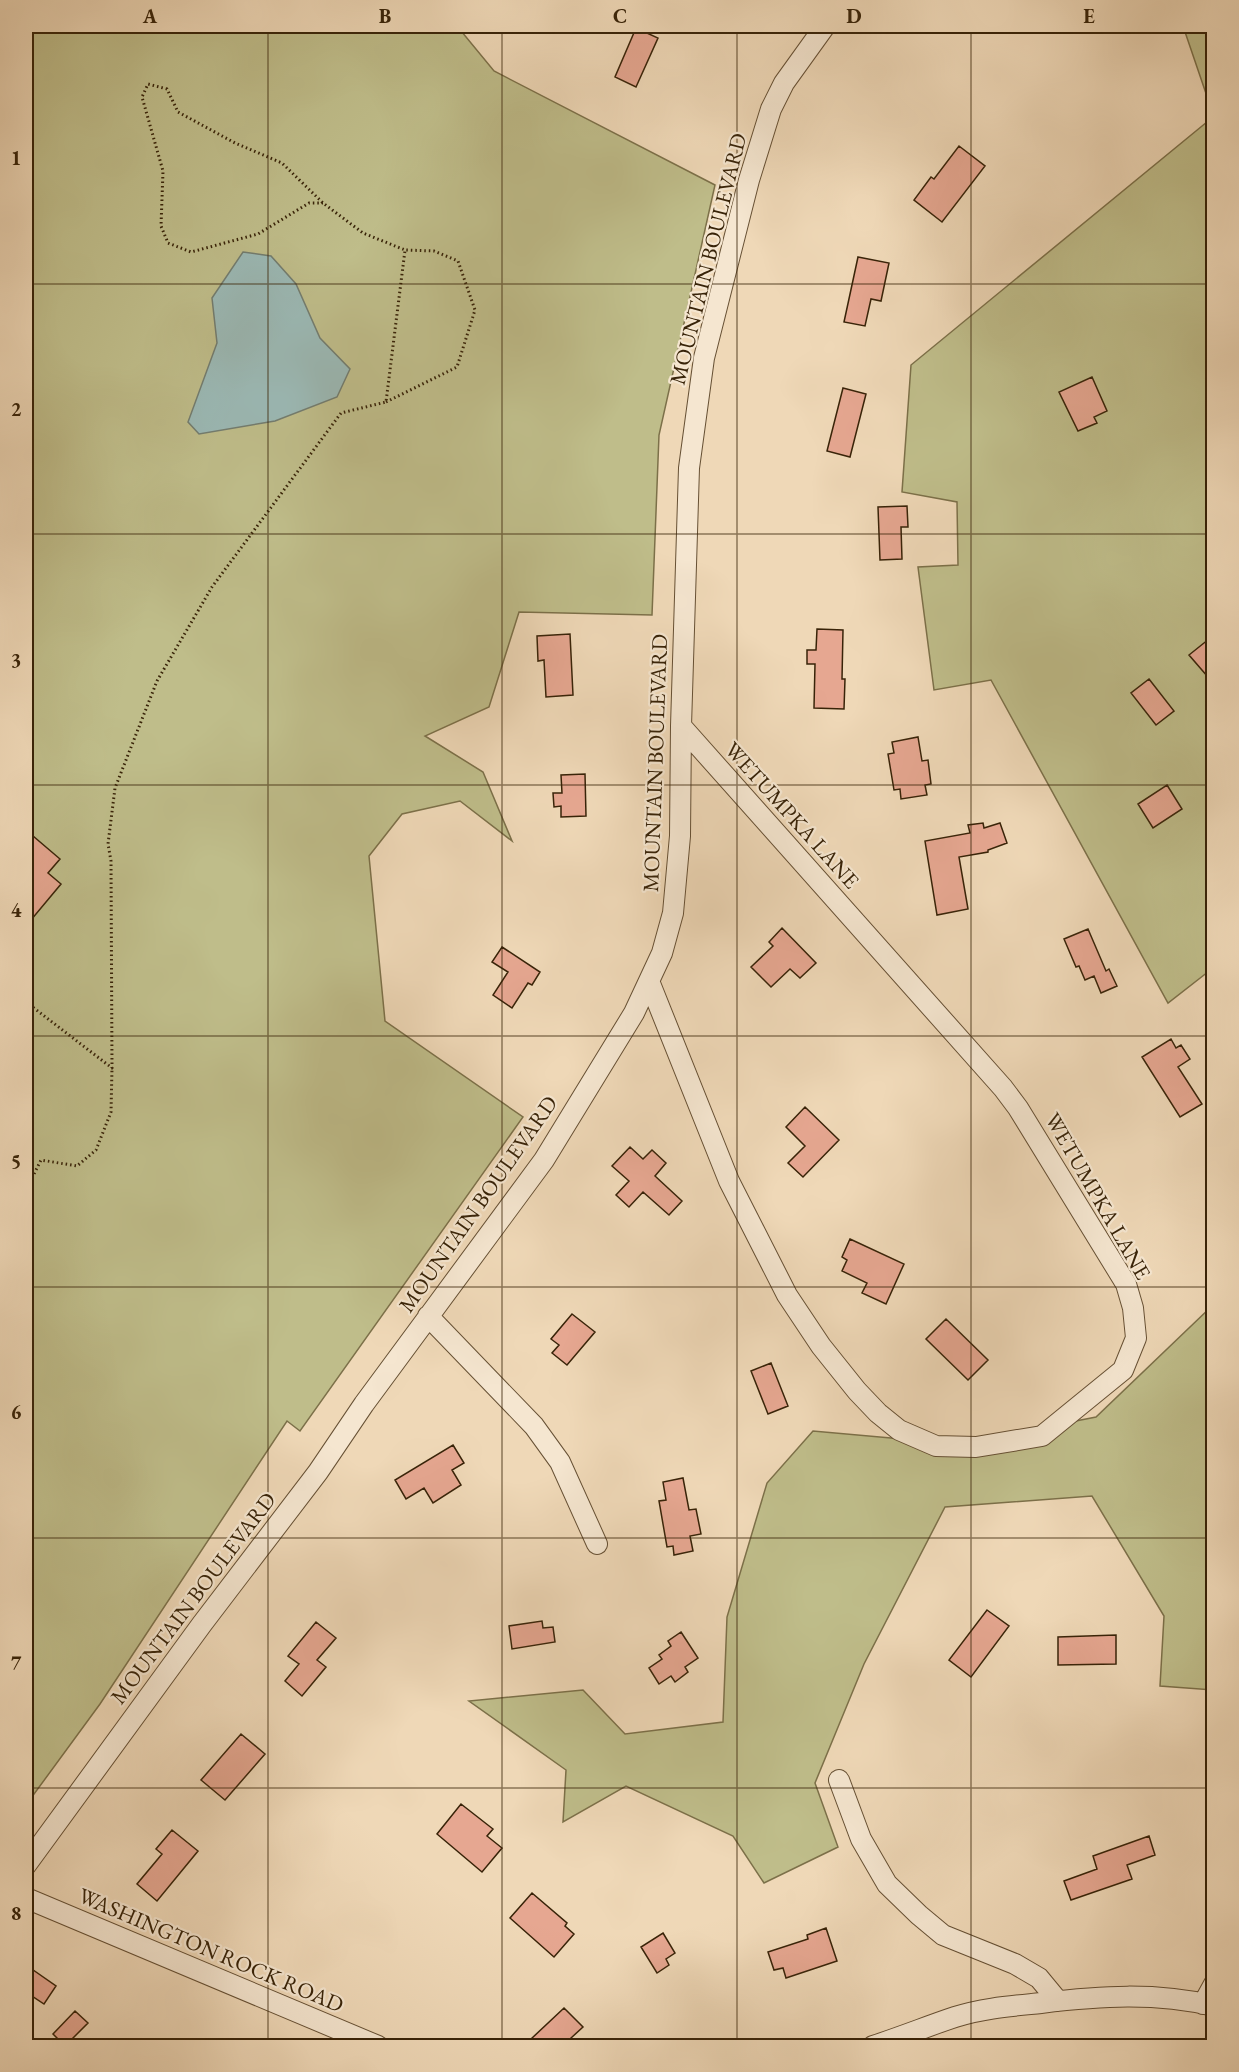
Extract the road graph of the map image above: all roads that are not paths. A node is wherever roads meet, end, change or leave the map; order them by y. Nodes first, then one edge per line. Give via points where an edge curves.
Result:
1 (825, 26) edge
2 (681, 726) junction
3 (649, 981) junction
4 (428, 1316) junction
5 (597, 1544) dead end
6 (839, 1780) dead end
7 (26, 1865) edge
8 (26, 1898) edge
9 (1214, 1984) edge
10 (1058, 2001) junction
11 (1208, 2005) edge
12 (378, 2046) edge
13 (873, 2046) edge

1 - 2 street, MOUNTAIN BOULEVARD via 784,83 771,109 704,358 689,468
2 - 3 street, MOUNTAIN BOULEVARD via 680,836 673,913
2 - 3 street, WETUMPKA LANE via 1018,1108 1126,1284 1136,1338 1123,1370 1042,1436 1002,1444 936,1446 899,1430 878,1413 821,1346 788,1295 729,1181
3 - 4 street, MOUNTAIN BOULEVARD via 634,1014 544,1160
4 - 5 street via 534,1426 560,1462
4 - 7 street, MOUNTAIN BOULEVARD via 318,1472
6 - 10 street via 861,1839 887,1884 943,1935 1015,1964 1039,1978
8 - 12 street, WASHINGTON ROCK ROAD
9 - 11 street
10 - 11 street via 1164,1997
10 - 13 street via 956,2017

